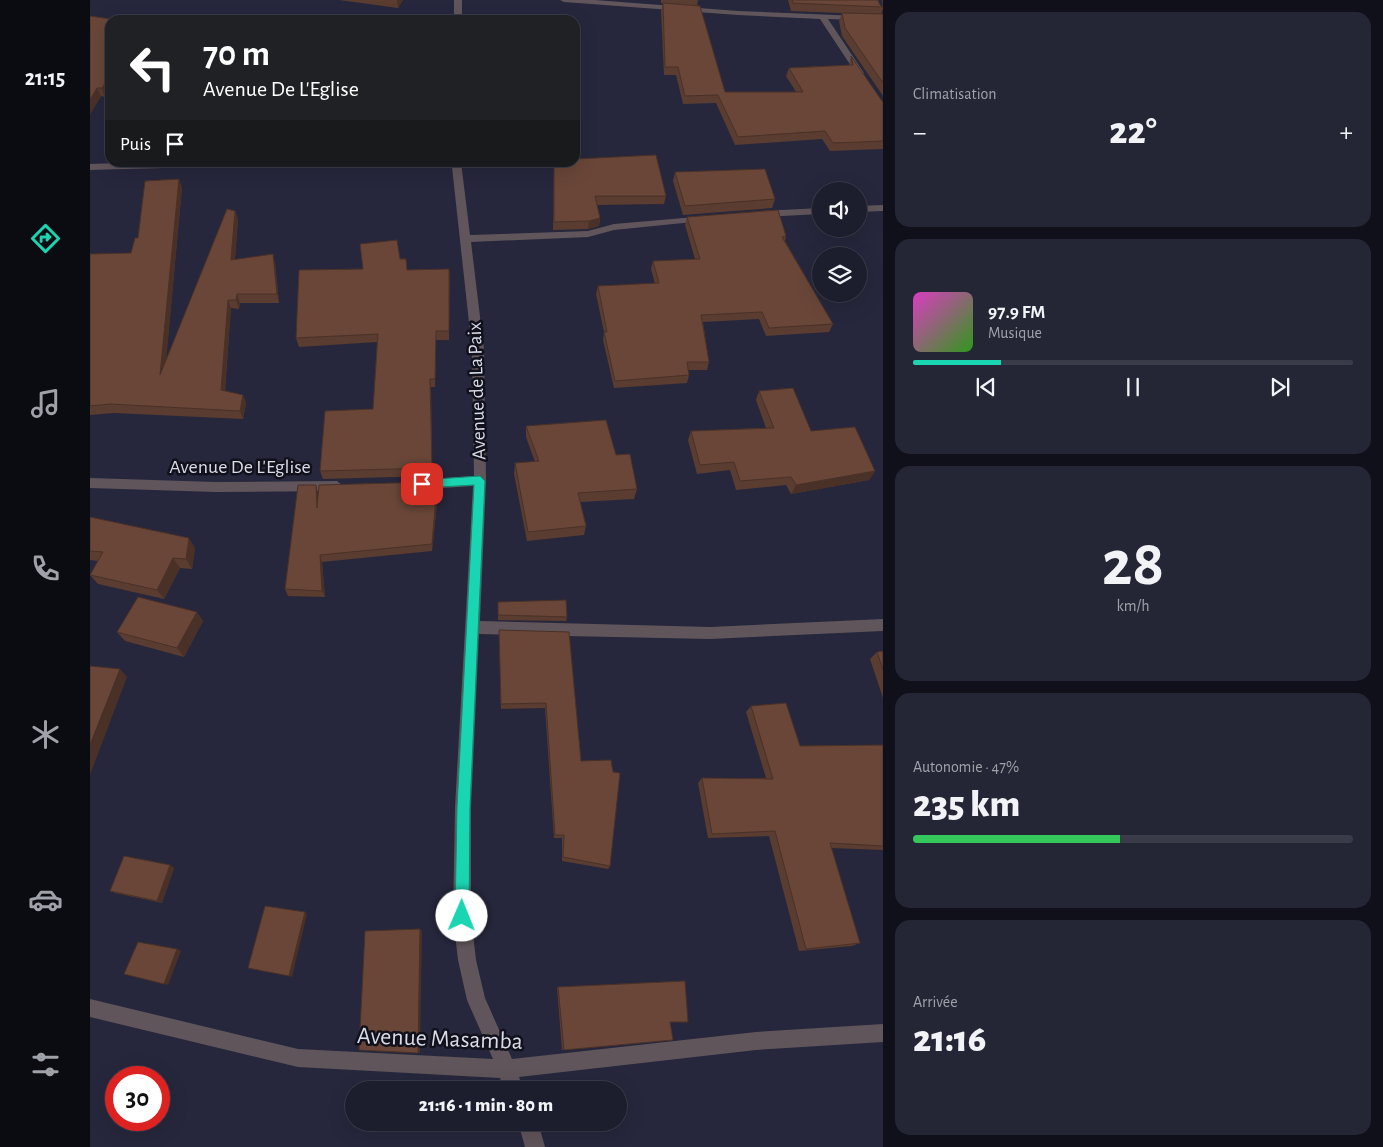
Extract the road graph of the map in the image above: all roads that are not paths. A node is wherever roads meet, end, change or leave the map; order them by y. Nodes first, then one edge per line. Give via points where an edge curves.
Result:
1 (458, 0) edge
2 (564, 0) edge
3 (656, 4) edge
4 (458, 15) edge
5 (823, 17) junction
6 (883, 19) edge
7 (867, 82) edge
8 (90, 167) edge
9 (105, 167) edge
10 (456, 167) edge
11 (883, 208) edge
12 (867, 209) edge
13 (812, 211) edge
14 (745, 215) edge
15 (717, 217) edge
16 (464, 239) junction
17 (480, 481) junction
18 (90, 483) edge
19 (402, 485) edge
20 (355, 486) edge
21 (883, 625) edge
22 (474, 627) junction
23 (90, 1008) edge
24 (883, 1033) edge
25 (505, 1069) junction
26 (510, 1081) edge
27 (531, 1131) edge
28 (535, 1147) edge

1 - 4 street
2 - 3 street
3 - 5 street
5 - 6 street
5 - 7 street
8 - 9 street
10 - 16 street, Avenue de La Paix
11 - 12 street
13 - 14 street
15 - 16 street via 614,227 588,234
16 - 17 street, Avenue de La Paix via 478,350
17 - 19 street
17 - 22 street, Avenue de La Paix
18 - 20 street, Avenue De L'Eglise via 216,487
21 - 22 street via 710,634
22 - 25 street, Avenue de La Paix via 464,807 462,916 466,960 476,1000 495,1038
23 - 25 street, Avenue Masamba via 298,1058
24 - 25 street, Avenue Masamba via 756,1041
25 - 26 street, Avenue de La Paix
27 - 28 street

